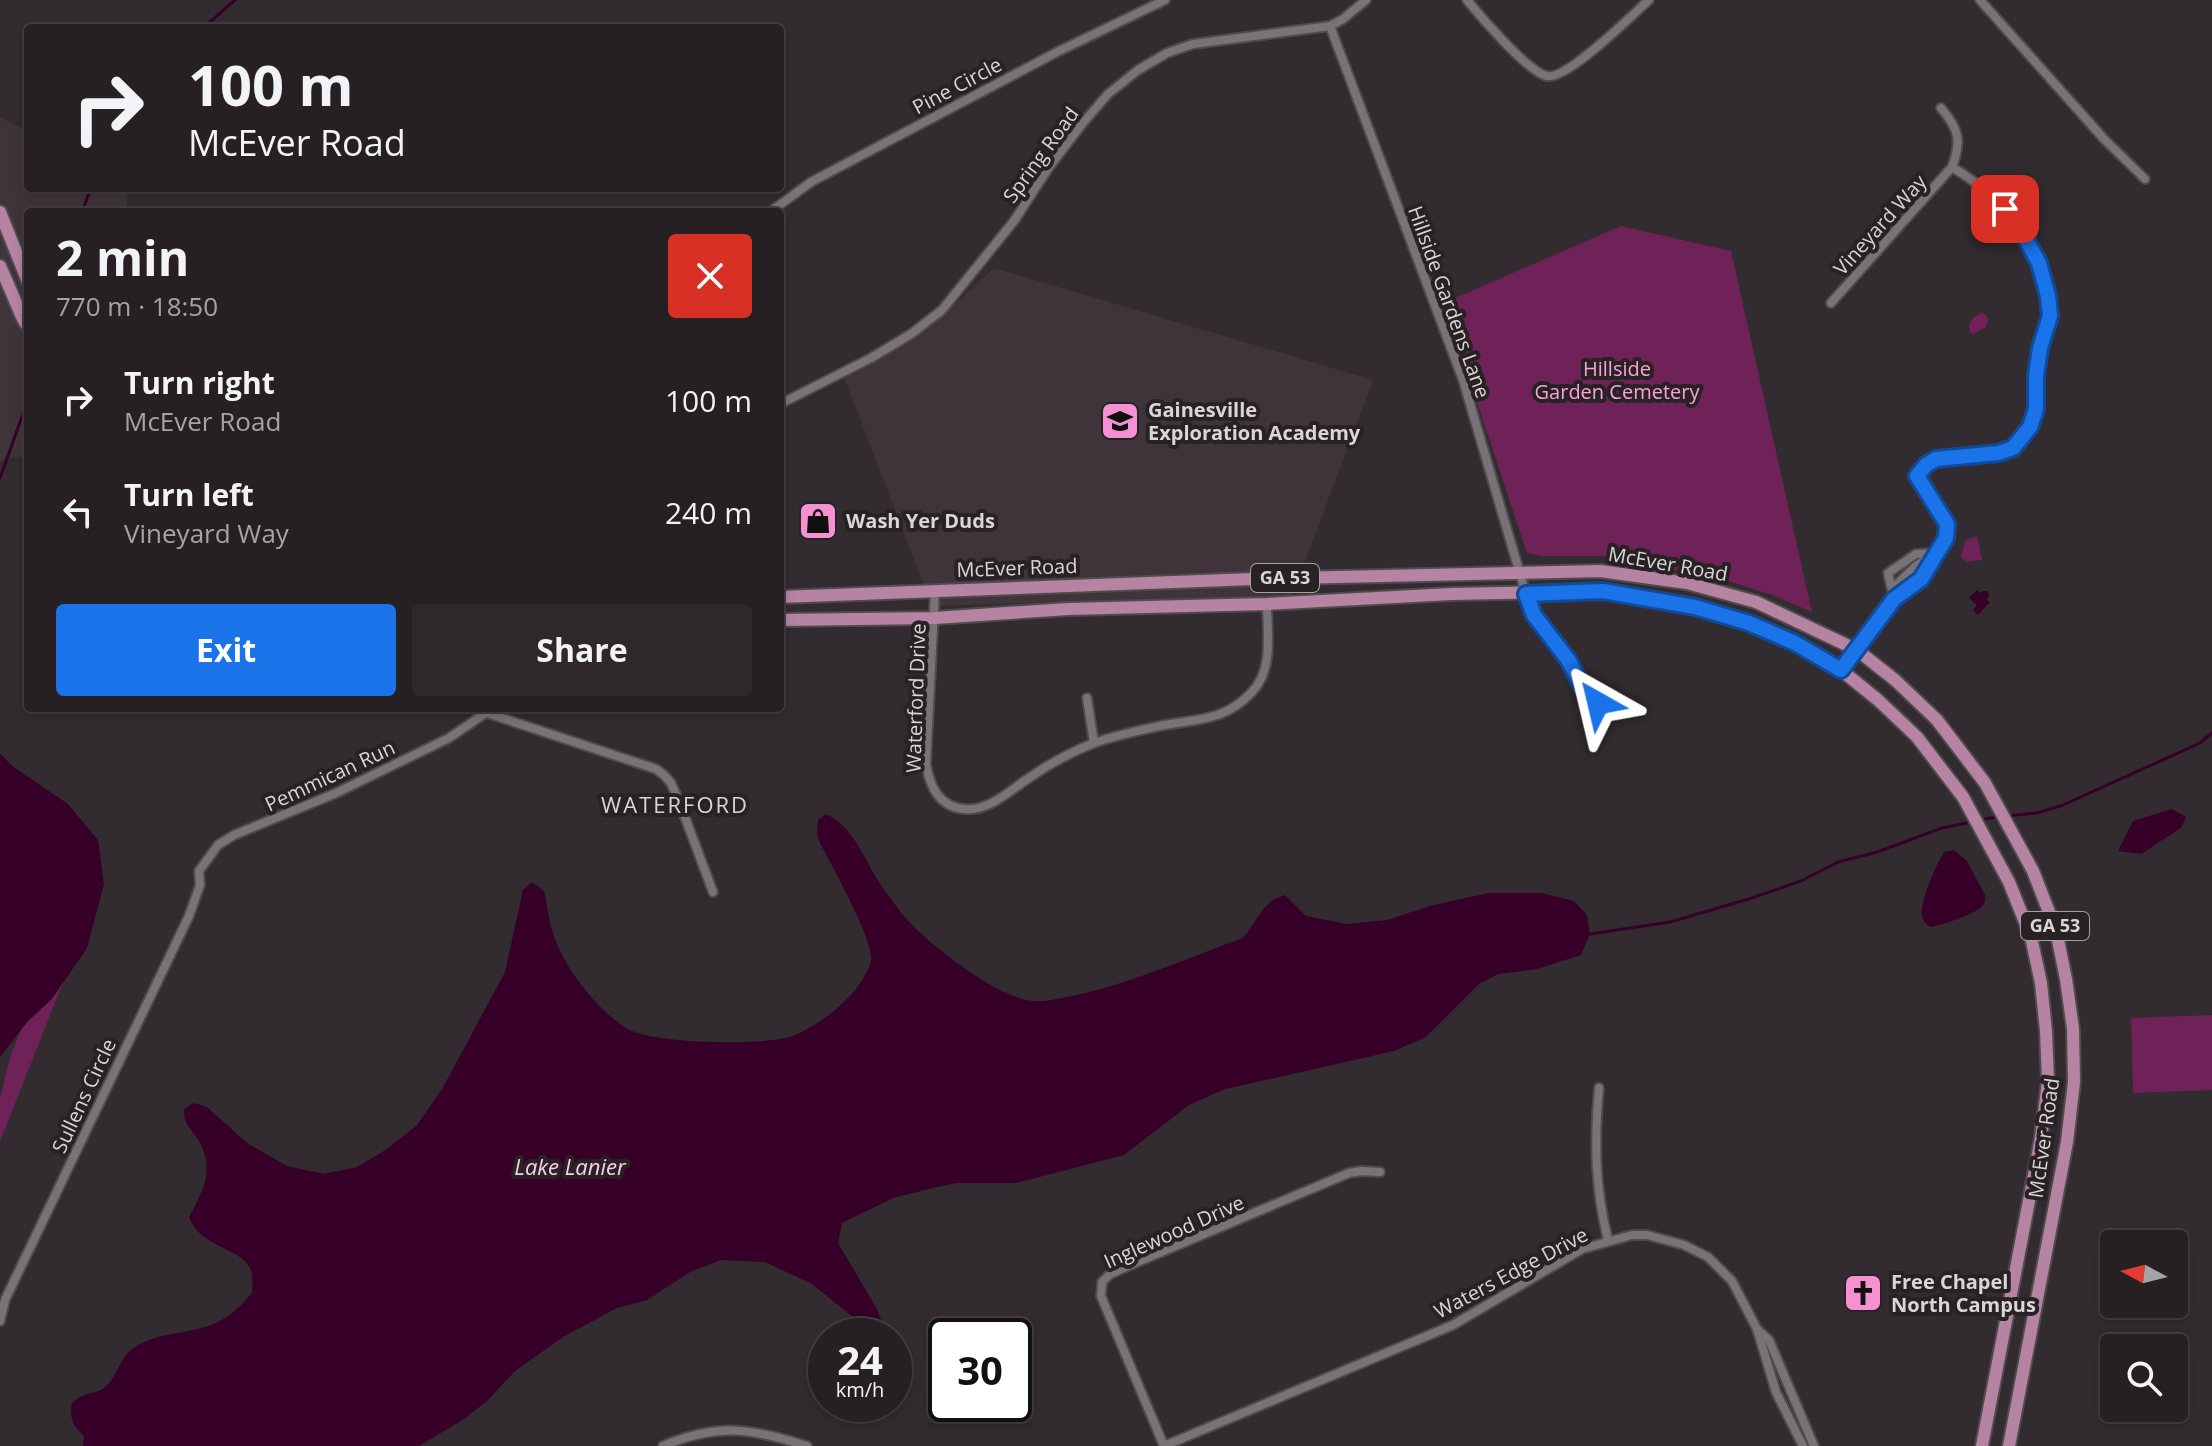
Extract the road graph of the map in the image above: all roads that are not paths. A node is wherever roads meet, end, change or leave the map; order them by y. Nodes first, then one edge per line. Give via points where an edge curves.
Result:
1 (1165, 0) edge
2 (1366, 0) edge
3 (1467, 0) edge
4 (1649, 0) edge
5 (1980, 0) edge
6 (1330, 26) junction
7 (1941, 108) dead end
8 (1952, 167) junction
9 (2145, 179) dead end
10 (775, 208) edge
11 (0, 212) edge
12 (0, 266) edge
13 (24, 274) edge
14 (1831, 303) dead end
15 (24, 321) edge
16 (784, 402) edge
17 (1935, 553) junction
18 (1520, 575) junction
19 (935, 591) junction
20 (1526, 594) junction
21 (1893, 594) junction
22 (784, 597) edge
23 (1267, 604) junction
24 (935, 618) junction
25 (784, 620) edge
26 (1857, 650) junction
27 (1841, 670) junction
28 (1087, 698) dead end
29 (1598, 703) dead end
30 (488, 712) edge
31 (493, 712) edge
32 (1094, 743) junction
33 (200, 885) joint
34 (713, 892) dead end
35 (1599, 1088) dead end
36 (1380, 1172) dead end
37 (1608, 1240) junction
38 (0, 1321) edge
39 (1757, 1329) junction
40 (663, 1446) edge
41 (807, 1446) edge
42 (1164, 1446) edge
43 (1803, 1446) edge
44 (1814, 1446) edge
45 (1982, 1446) edge
46 (2009, 1446) edge

1 - 10 street, Pine Circle via 811,182
2 - 6 street, Spring Road
3 - 4 street via 1529,66 1548,77 1582,59
5 - 9 street
6 - 16 street, Spring Road via 1193,44 1138,70 1082,124 942,310 871,358
6 - 18 street, Hillside Gardens Lane via 1463,380
7 - 8 street, Vineyard Way via 1959,140
8 - 14 street, Vineyard Way
8 - 17 street, Vineyard Way via 1974,180 2016,221 2039,263 2050,316 2040,348 2036,409 2013,448 1936,459 1917,476 1947,524 1946,538
11 - 13 main road
12 - 15 main road
17 - 21 street
17 - 21 street via 1916,554 1888,573
18 - 19 main road, McEver Road / GA 53
18 - 20 street, Hillside Gardens Lane
18 - 26 main road, McEver Road / GA 53 via 1600,571 1687,583 1756,602
19 - 22 main road, McEver Road / GA 53
19 - 24 street, Waterford Drive
20 - 23 main road, McEver Road / GA 53
20 - 27 main road, McEver Road / GA 53 via 1603,591 1695,607 1749,623
20 - 29 street, Hillside Gardens Lane via 1534,615
21 - 26 street
23 - 24 main road, McEver Road / GA 53
23 - 32 street, Waterford Drive via 1263,675 1235,708
24 - 25 main road, McEver Road / GA 53
24 - 32 street, Waterford Drive via 926,764 928,780 942,801 966,810 989,804
26 - 27 street
26 - 46 main road, McEver Road / GA 53 via 1937,720 1985,783 2033,871 2056,930 2066,979 2074,1082 2067,1142
27 - 45 main road, McEver Road / GA 53 via 1917,737 1963,797 2009,882 2031,937 2041,983 2048,1081 2041,1138
28 - 32 street
30 - 33 street, Pemmican Run via 449,738 334,794 234,835 208,856 199,871
31 - 34 street via 664,775
33 - 38 street, Sullens Circle via 5,1300
35 - 37 street via 1595,1167
36 - 42 street, Inglewood Drive via 1349,1173 1110,1274 1102,1282 1101,1296
37 - 39 street, Waters Edge Drive via 1660,1237 1708,1257 1732,1281
37 - 42 street, Waters Edge Drive via 1582,1249 1453,1325
39 - 43 street, Waters Edge Drive via 1776,1392
39 - 44 street, Waters Edge Drive via 1769,1340
40 - 41 street via 697,1433 743,1430

